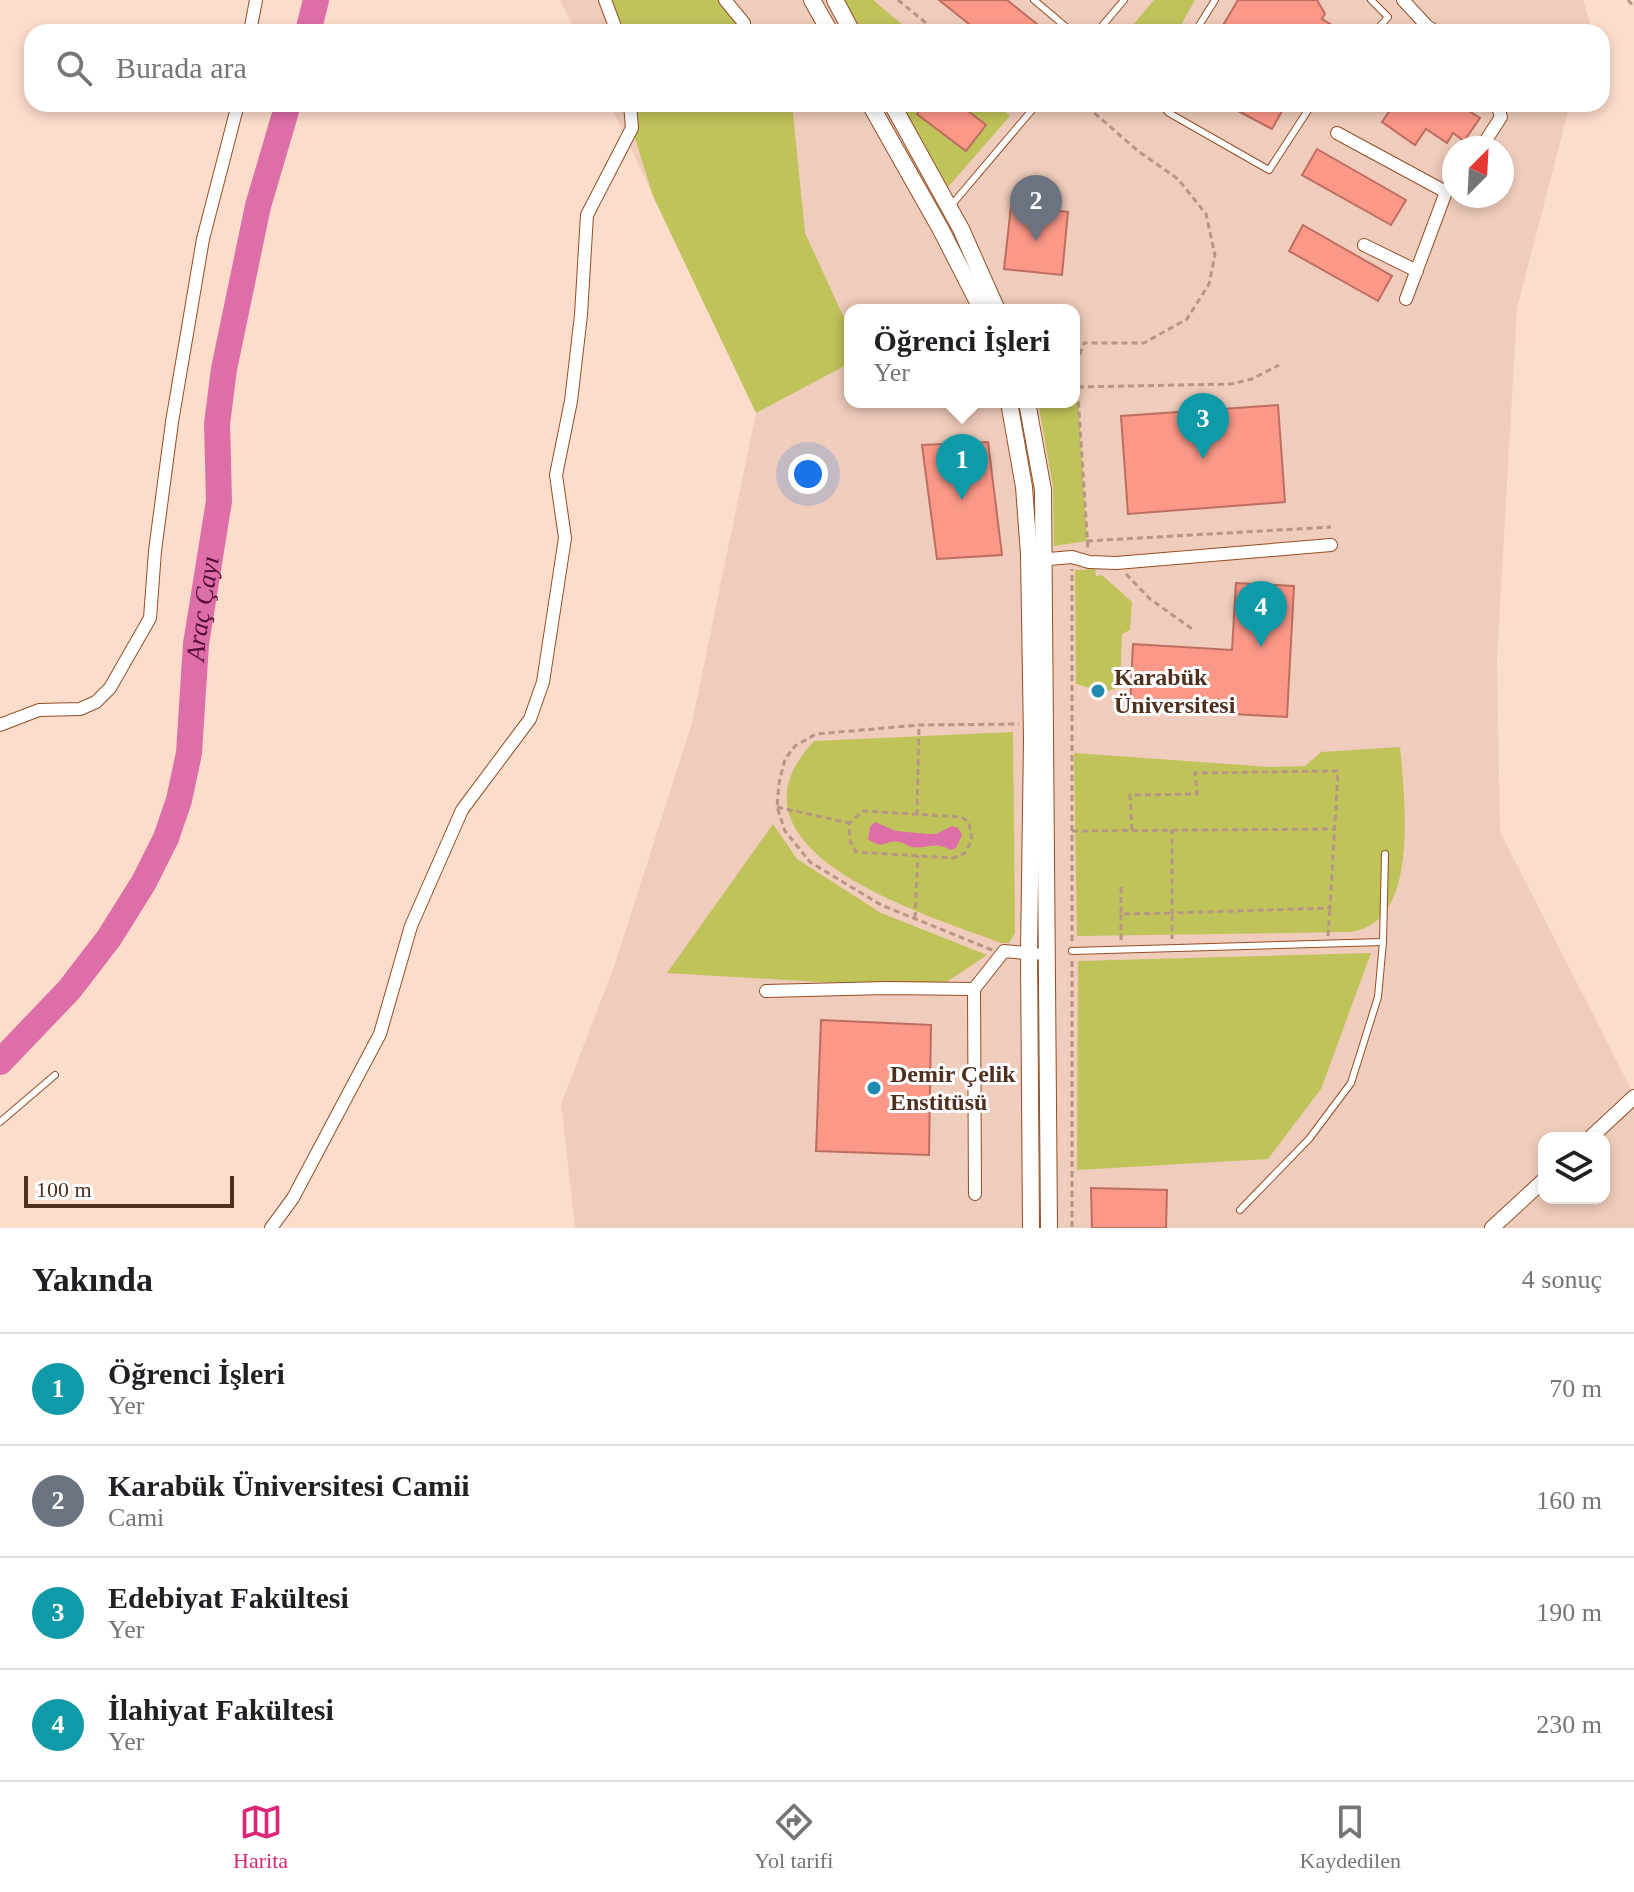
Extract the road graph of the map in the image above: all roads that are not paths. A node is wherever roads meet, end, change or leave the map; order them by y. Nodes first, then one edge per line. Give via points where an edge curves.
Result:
1 (256, 0) edge
2 (605, 0) edge
3 (725, 0) edge
4 (812, 0) edge
5 (835, 0) edge
6 (1034, 0) edge
7 (1124, 0) edge
8 (1215, 0) edge
9 (1371, 0) edge
10 (1403, 0) edge
11 (744, 23) dead end
12 (252, 24) edge
13 (614, 24) edge
14 (826, 24) edge
15 (848, 24) edge
16 (1062, 24) edge
17 (1104, 24) edge
18 (1200, 24) edge
19 (1382, 24) edge
20 (1425, 24) edge
21 (236, 112) edge
22 (631, 112) edge
23 (875, 112) edge
24 (896, 112) edge
25 (1030, 112) edge
26 (1168, 112) edge
27 (1307, 112) edge
28 (1499, 112) edge
29 (1337, 133) dead end
30 (1489, 136) edge
31 (1442, 183) edge
32 (1442, 207) edge
33 (949, 209) junction
34 (1364, 245) dead end
35 (1417, 271) junction
36 (1406, 299) dead end
37 (979, 304) edge
38 (994, 304) edge
39 (1010, 408) edge
40 (1028, 408) edge
41 (1331, 545) dead end
42 (1037, 560) junction
43 (0, 725) edge
44 (1385, 854) dead end
45 (1383, 942) junction
46 (1072, 951) road end
47 (1029, 954) junction
48 (1048, 954) junction
49 (974, 989) junction
50 (766, 991) dead end
51 (55, 1075) dead end
52 (1634, 1097) edge
53 (0, 1122) edge
54 (1596, 1132) edge
55 (1538, 1186) edge
56 (975, 1194) dead end
57 (1240, 1210) dead end
58 (271, 1228) edge
59 (1031, 1228) edge
60 (1049, 1228) edge
61 (1492, 1228) edge

1 - 12 street
2 - 13 street
3 - 11 street
4 - 14 main road
5 - 15 main road
6 - 16 lane
7 - 17 lane
8 - 18 lane
9 - 19 lane via 1388,17
10 - 20 street
21 - 43 street via 203,239 172,422 150,618 110,688 96,702 80,709 39,710
22 - 58 street via 632,128 587,215 573,386 556,475 565,538 543,682 530,719 462,810 411,926 380,1034 293,1198
23 - 37 main road
24 - 33 main road
25 - 33 lane
26 - 27 lane via 1269,170
28 - 30 street
29 - 31 street
32 - 35 street
33 - 38 main road
34 - 35 street
35 - 36 street
39 - 42 main road
40 - 42 main road via 1043,490
41 - 42 street via 1116,563 1072,557
42 - 47 main road
42 - 48 main road
44 - 45 lane
45 - 46 lane
45 - 57 lane via 1378,997 1351,1083 1309,1139
47 - 48 street
47 - 49 street via 999,953
47 - 59 main road
48 - 60 main road
49 - 50 street
49 - 56 street
51 - 53 lane
52 - 54 street
55 - 61 street

